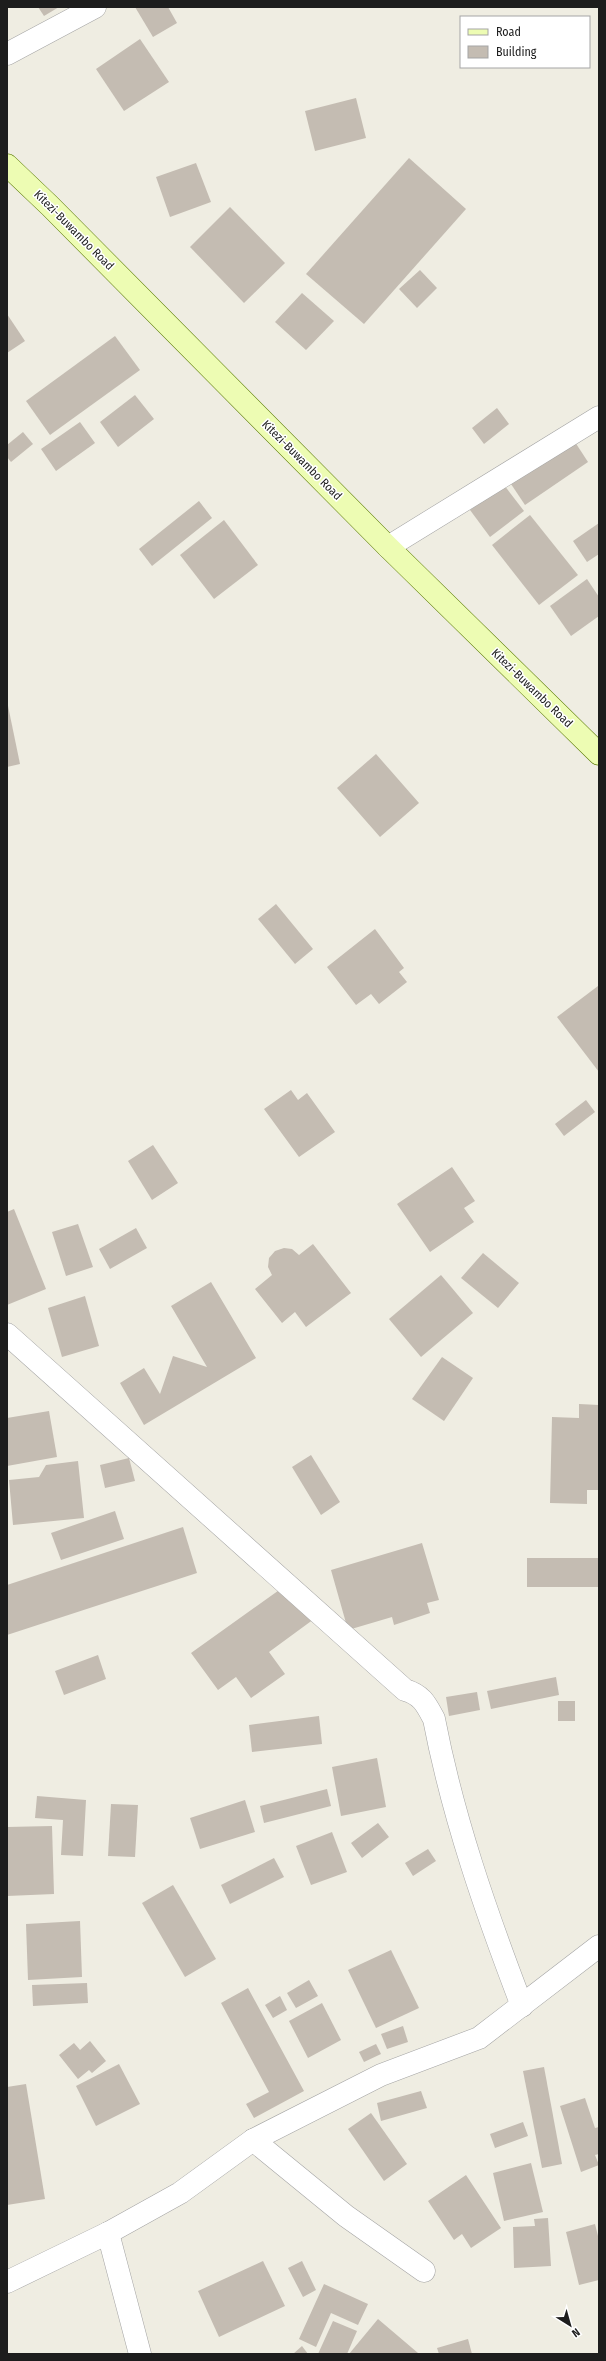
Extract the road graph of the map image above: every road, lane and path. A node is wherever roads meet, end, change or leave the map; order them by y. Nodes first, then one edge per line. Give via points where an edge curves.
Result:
1 (95, 7) edge
2 (7, 54) edge
3 (7, 165) edge
4 (599, 418) edge
5 (388, 547) junction
6 (599, 754) edge
7 (7, 1334) edge
8 (599, 1946) edge
9 (522, 2006) junction
10 (254, 2140) junction
11 (108, 2233) junction
12 (424, 2271) dead end
13 (7, 2282) edge
14 (140, 2354) edge

1 - 2 street
3 - 5 street, Kitezi-Buwambo Road via 56,211
4 - 5 street
5 - 6 street, Kitezi-Buwambo Road
7 - 9 street via 405,1690 415,1693 424,1700 434,1718 463,1841 494,1935
8 - 9 street
9 - 10 street via 479,2038 380,2075
10 - 11 street via 180,2193
10 - 12 street via 346,2216
11 - 13 street
11 - 14 street

